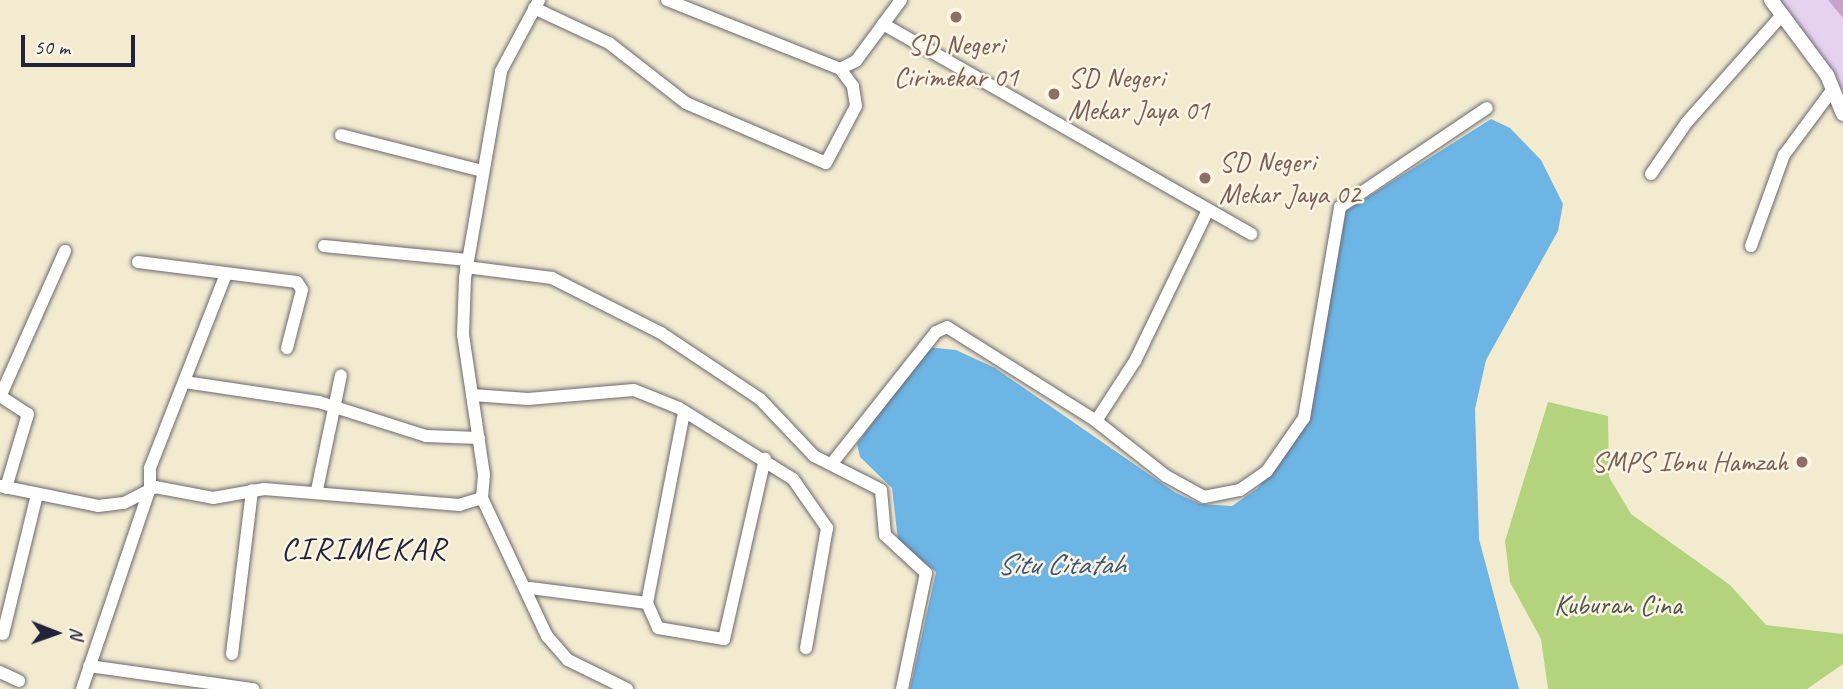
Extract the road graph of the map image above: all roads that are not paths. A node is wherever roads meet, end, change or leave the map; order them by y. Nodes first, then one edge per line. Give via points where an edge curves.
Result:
1 (667, 0) edge
2 (901, 0) edge
3 (1771, 0) edge
4 (536, 4) edge
5 (1783, 15) junction
6 (883, 24) junction
7 (840, 69) junction
8 (1833, 89) junction
9 (1487, 108) dead end
10 (1843, 114) edge
11 (341, 135) dead end
12 (482, 171) junction
13 (1651, 174) dead end
14 (1208, 210) junction
15 (1251, 234) dead end
16 (324, 246) dead end
17 (1751, 246) dead end
18 (65, 251) dead end
19 (138, 262) dead end
20 (467, 264) junction
21 (226, 274) junction
22 (287, 348) dead end
23 (341, 375) dead end
24 (185, 382) junction
25 (472, 395) junction
26 (0, 396) edge
27 (337, 408) junction
28 (684, 412) junction
29 (1096, 421) junction
30 (479, 438) junction
31 (765, 459) junction
32 (832, 462) junction
33 (3, 487) edge
34 (150, 488) junction
35 (252, 490) junction
36 (317, 490) junction
37 (37, 494) junction
38 (482, 498) junction
39 (530, 587) dead end
40 (647, 603) junction
41 (3, 634) dead end
42 (806, 648) dead end
43 (232, 654) dead end
44 (89, 666) junction
45 (0, 671) edge
46 (19, 681) dead end
47 (610, 684) edge
48 (82, 689) edge
49 (253, 689) edge
50 (627, 689) edge
51 (902, 689) edge

1 - 7 street
2 - 6 street
3 - 5 street
4 - 7 street via 609,43 686,103 826,163 856,106 853,86
4 - 12 street via 501,71
5 - 8 street
5 - 13 street via 1687,122
6 - 7 street via 856,61
6 - 14 street
8 - 10 street
8 - 17 street via 1784,155
9 - 29 street via 1340,207 1311,398 1295,434 1255,481 1231,494 1204,497
11 - 12 street
12 - 20 street
14 - 15 street
14 - 29 street via 1141,351
16 - 20 street
18 - 26 street
19 - 21 street
20 - 25 street via 463,335
20 - 32 street via 552,278 661,333 722,369 760,399 806,450
21 - 22 street via 299,284
21 - 24 street
23 - 27 street
24 - 27 street
24 - 34 street via 150,468
25 - 28 street via 539,398 624,389
25 - 30 street
26 - 33 street via 28,414
27 - 30 street via 426,436
27 - 36 street
28 - 31 street
28 - 40 street
29 - 32 street via 947,327 936,332
30 - 38 street
31 - 40 street via 726,637 658,628
31 - 42 street via 793,479 826,523
32 - 51 street via 884,493 885,535 924,567
33 - 37 street
34 - 35 street via 213,498
34 - 37 street via 105,506
34 - 44 street
35 - 36 street
35 - 43 street
36 - 38 street via 459,505
37 - 41 street
38 - 47 street via 548,636 568,660
39 - 40 street
44 - 48 street
44 - 49 street
45 - 46 street
47 - 50 street

